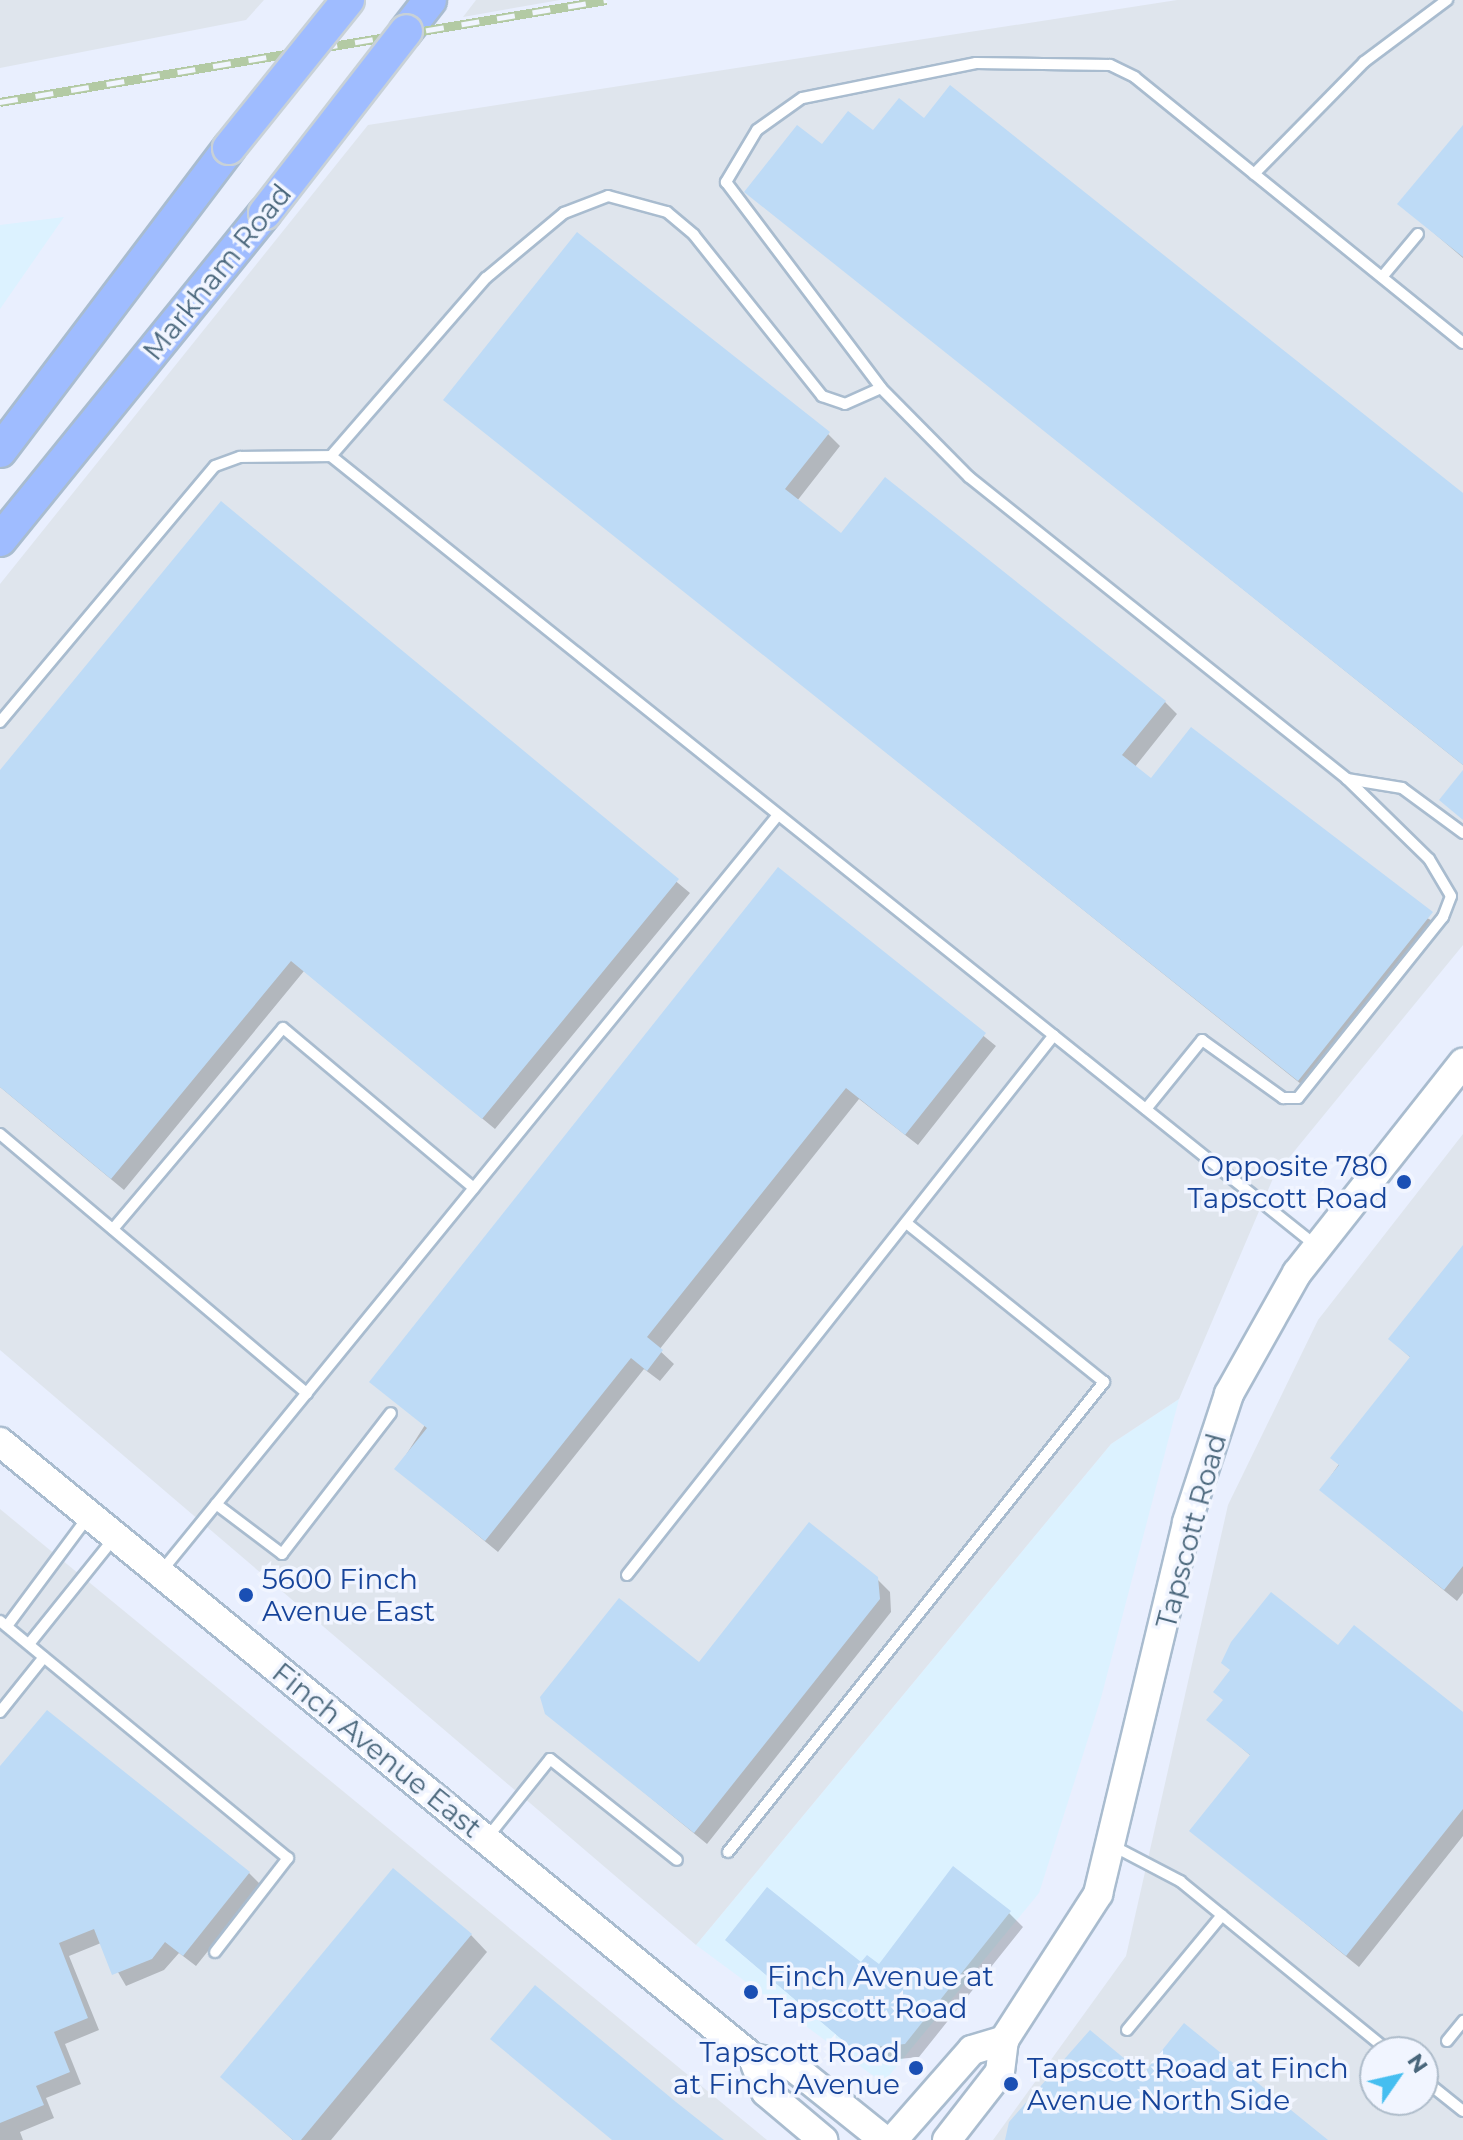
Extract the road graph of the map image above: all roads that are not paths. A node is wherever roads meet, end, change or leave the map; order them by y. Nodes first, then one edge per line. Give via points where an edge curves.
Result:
1 (348, 0) edge
2 (430, 0) edge
3 (1447, 0) edge
4 (1254, 174) junction
5 (1418, 234) dead end
6 (1382, 277) junction
7 (1463, 343) edge
8 (881, 388) junction
9 (0, 451) edge
10 (331, 456) junction
11 (0, 540) edge
12 (0, 722) edge
13 (1347, 779) junction
14 (778, 815) junction
15 (1463, 833) edge
16 (1054, 1035) junction
17 (1463, 1063) edge
18 (1146, 1109) junction
19 (0, 1134) edge
20 (474, 1188) junction
21 (906, 1223) junction
22 (113, 1229) junction
23 (1317, 1246) junction
24 (307, 1393) junction
25 (391, 1413) dead end
26 (0, 1442) edge
27 (216, 1504) junction
28 (89, 1515) junction
29 (115, 1537) junction
30 (160, 1573) junction
31 (627, 1575) dead end
32 (3, 1623) edge
33 (29, 1644) junction
34 (44, 1657) junction
35 (0, 1712) edge
36 (486, 1840) junction
37 (1112, 1845) junction
38 (728, 1852) dead end
39 (677, 1860) dead end
40 (1222, 1915) junction
41 (215, 1952) dead end
42 (1463, 2021) edge
43 (1127, 2030) dead end
44 (1370, 2036) edge
45 (1004, 2040) junction
46 (1447, 2041) dead end
47 (753, 2058) junction
48 (1439, 2092) edge
49 (1463, 2111) edge
50 (823, 2140) edge
51 (884, 2140) edge
52 (893, 2140) edge
53 (947, 2140) edge

1 - 9 main road, bridge
2 - 11 main road, Markham Road, bridge
3 - 4 lane via 1364,62
4 - 6 lane
4 - 8 lane via 1135,77 1078,59 976,63 786,105 729,171 727,192
5 - 6 lane
6 - 7 lane
8 - 10 lane via 845,404 822,396 694,235 667,212 608,196 564,213 486,278
8 - 13 lane via 969,477
10 - 12 lane via 240,457 215,466
10 - 14 lane
13 - 15 lane via 1402,788
13 - 18 lane via 1429,859 1451,896 1443,917 1298,1098 1283,1098 1202,1040
14 - 16 lane
14 - 20 lane
16 - 18 lane
16 - 21 lane
17 - 23 street, Tapscott Road
18 - 23 lane
19 - 22 lane
20 - 22 lane via 283,1028
20 - 24 lane
21 - 31 lane
21 - 38 lane via 1104,1382
22 - 24 lane
23 - 37 street, Tapscott Road via 1229,1394 1187,1522
24 - 27 lane
25 - 27 lane via 282,1554
26 - 28 street, Finch Avenue East
27 - 30 lane
28 - 29 street, Finch Avenue East
28 - 32 lane
29 - 30 street, Finch Avenue East
29 - 33 lane
30 - 36 street, Finch Avenue East
32 - 33 lane
33 - 34 lane
34 - 35 lane
34 - 41 lane via 288,1858
36 - 39 lane via 550,1759
36 - 47 street, Finch Avenue East
37 - 40 lane via 1180,1881
37 - 45 street, Tapscott Road via 1098,1894
40 - 43 lane
40 - 44 lane
42 - 46 lane
45 - 52 street via 972,2050
45 - 53 street, Tapscott Road via 1000,2072
47 - 50 street, Finch Avenue East via 766,2092
47 - 51 street, Finch Avenue East via 792,2066
48 - 49 lane

